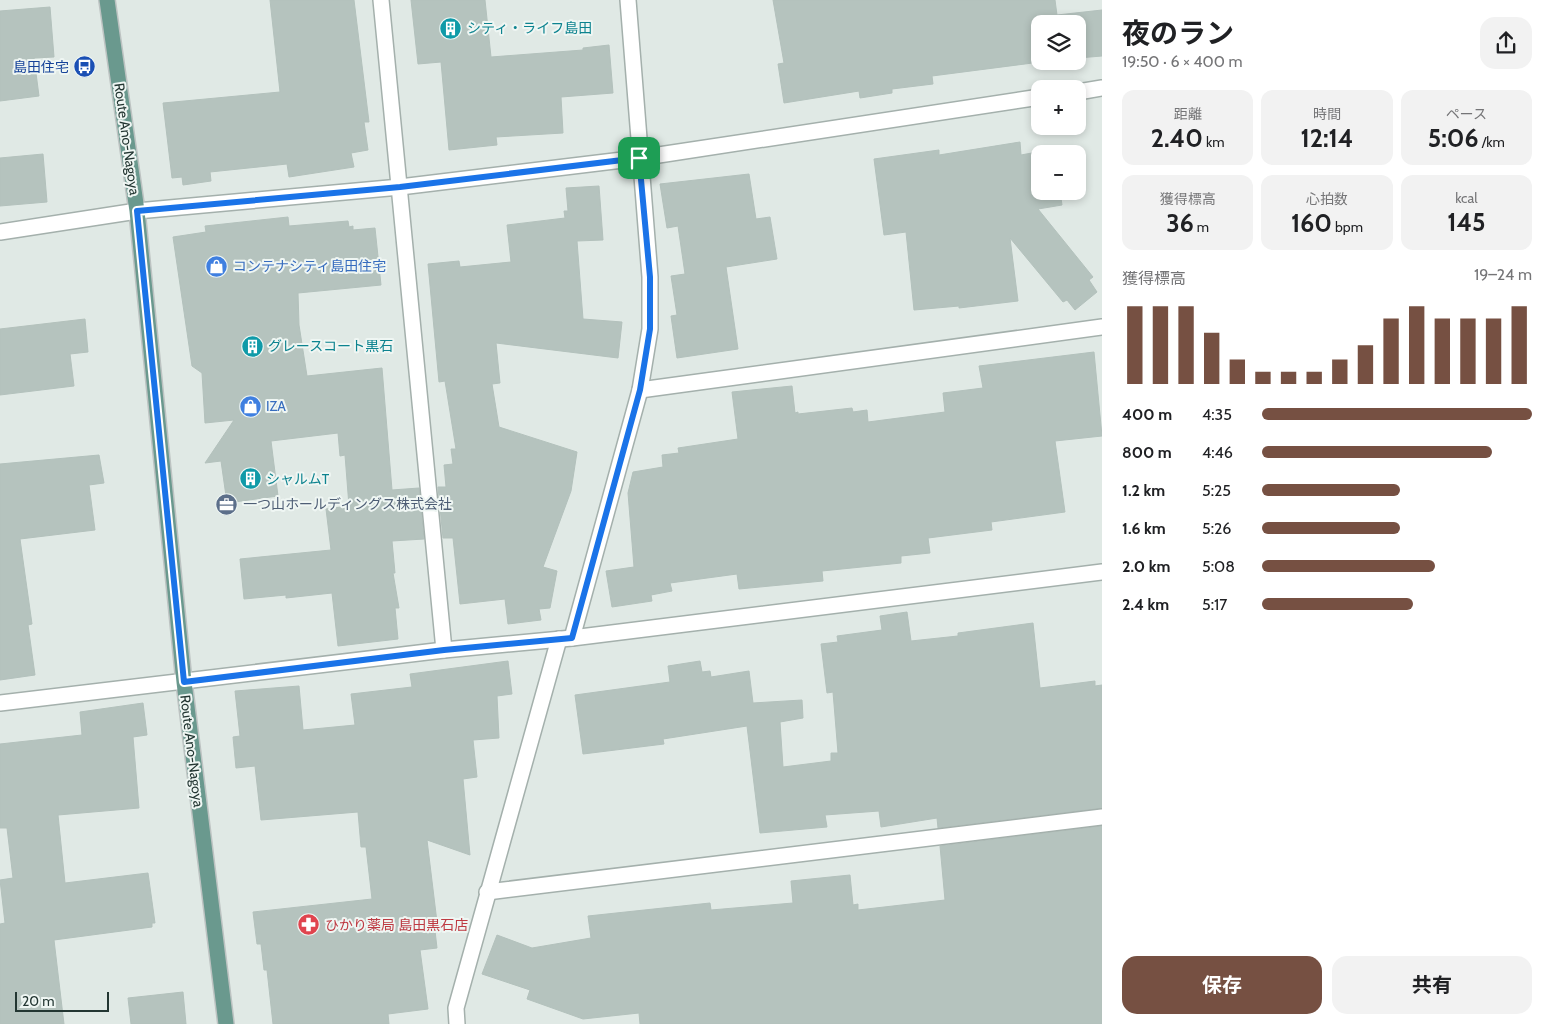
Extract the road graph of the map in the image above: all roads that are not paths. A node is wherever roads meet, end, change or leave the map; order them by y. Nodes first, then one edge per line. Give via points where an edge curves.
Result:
1 (107, 0) edge
2 (381, 0) edge
3 (628, 0) edge
4 (1102, 88) edge
5 (1086, 91) edge
6 (1031, 98) edge
7 (639, 158) junction
8 (400, 187) junction
9 (137, 211) junction
10 (0, 232) edge
11 (1102, 327) edge
12 (640, 390) junction
13 (1102, 572) edge
14 (565, 638) junction
15 (444, 650) junction
16 (184, 682) junction
17 (0, 703) edge
18 (1102, 817) edge
19 (487, 892) junction
20 (226, 1024) edge
21 (457, 1024) edge

1 - 9 main road, Route Ano-Nagoya
2 - 8 street
3 - 7 street
4 - 5 street
6 - 7 street
7 - 8 street
7 - 12 street via 650,277 650,329
8 - 9 street
8 - 15 street
9 - 10 street
9 - 16 main road, Route Ano-Nagoya
11 - 12 street
12 - 14 street
13 - 14 street
14 - 15 street
14 - 19 street
15 - 16 street
16 - 17 street
16 - 20 main road, Route Ano-Nagoya
18 - 19 street
19 - 21 street via 456,1008

